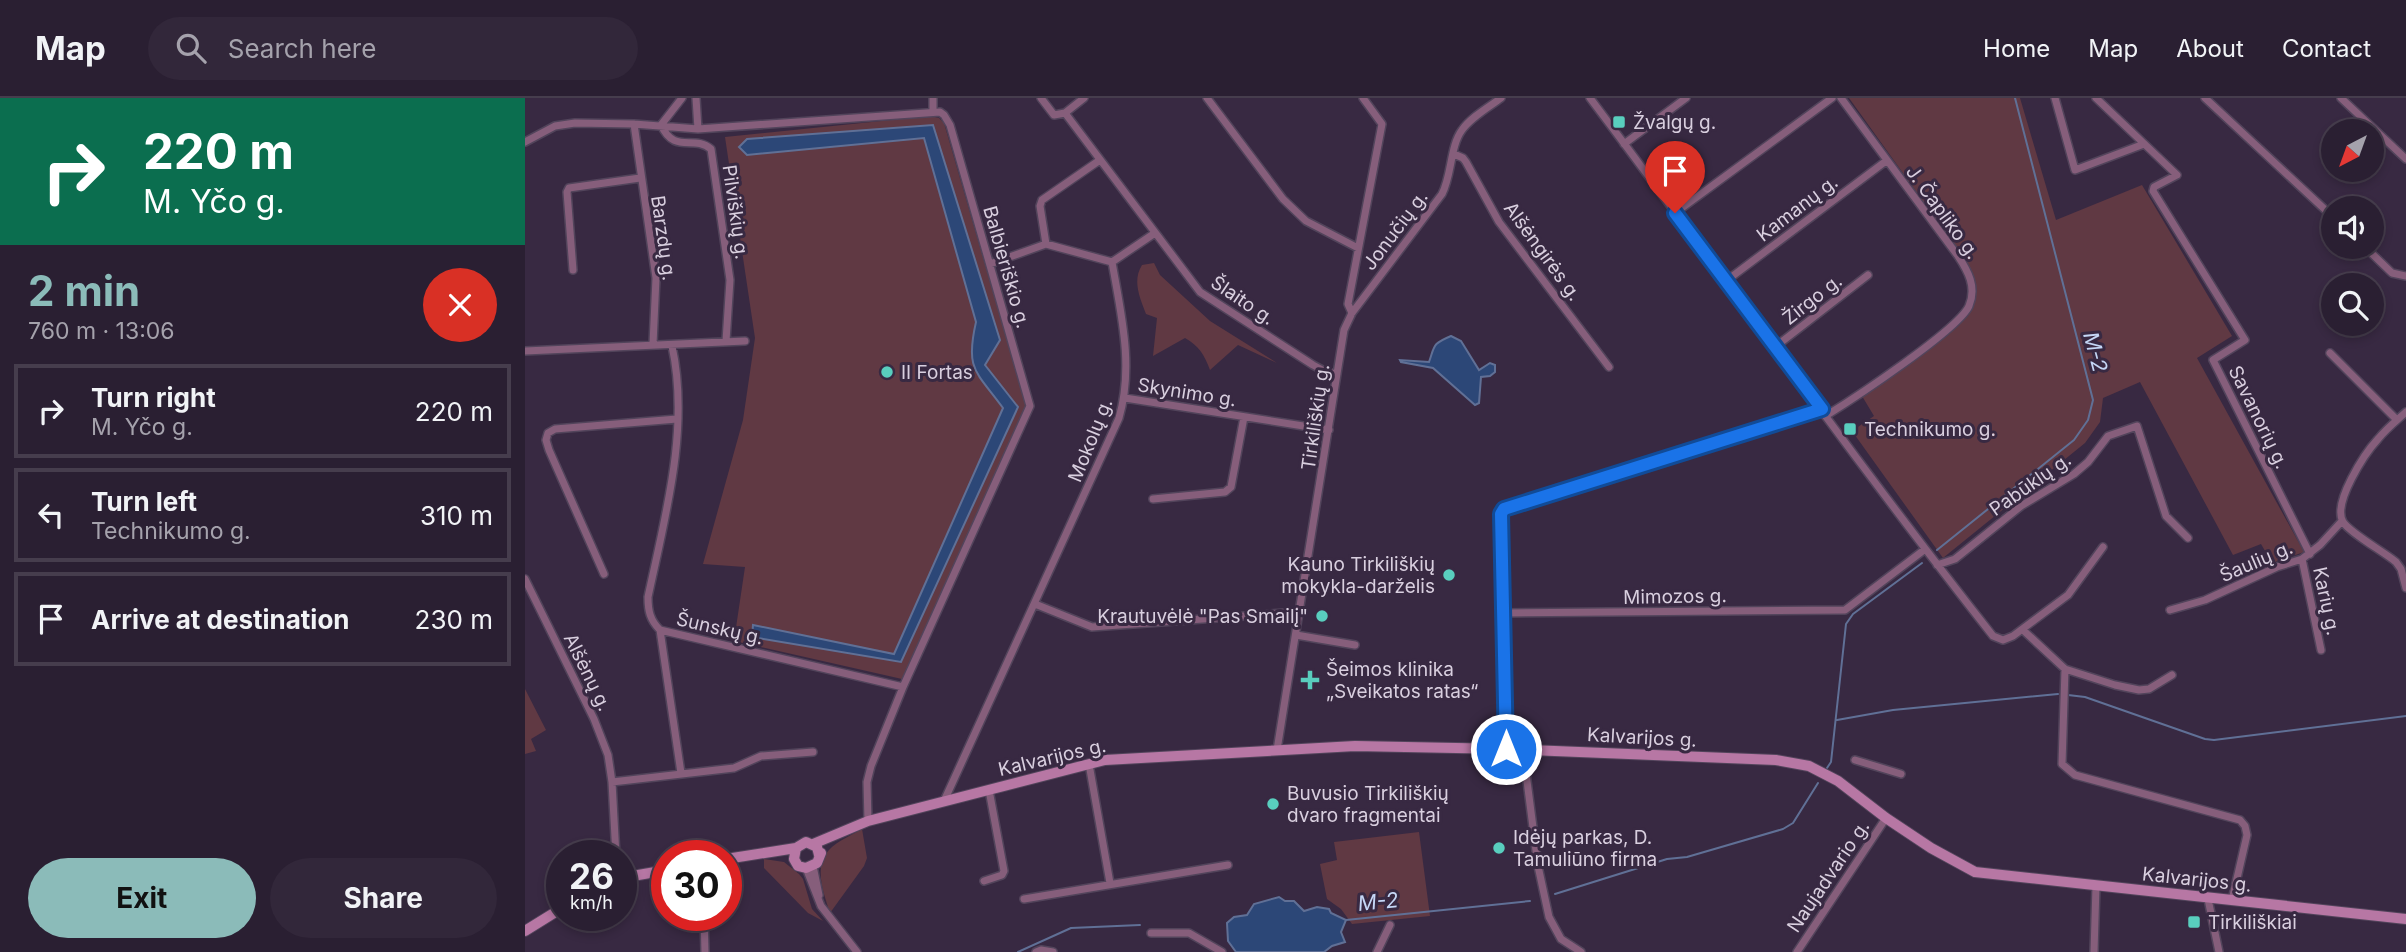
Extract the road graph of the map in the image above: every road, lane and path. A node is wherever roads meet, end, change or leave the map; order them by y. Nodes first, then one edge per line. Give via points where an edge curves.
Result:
1 (682, 98) edge
2 (696, 98) edge
3 (933, 98) edge
4 (1041, 98) edge
5 (1084, 98) edge
6 (1207, 98) edge
7 (1363, 98) edge
8 (1501, 98) edge
9 (1590, 98) edge
10 (1686, 98) edge
11 (1832, 98) edge
12 (1841, 98) edge
13 (2055, 98) edge
14 (2096, 98) edge
15 (2205, 98) edge
16 (2341, 98) edge
17 (933, 112) junction
18 (1065, 113) junction
19 (634, 124) junction
20 (661, 125) junction
21 (698, 129) junction
22 (525, 142) edge
23 (1624, 144) junction
24 (2144, 144) junction
25 (1454, 154) junction
26 (2406, 159) edge
27 (1100, 160) junction
28 (1886, 161) junction
29 (640, 178) junction
30 (2321, 206) edge
31 (1675, 213) junction
32 (1155, 233) junction
33 (1046, 244) junction
34 (1358, 248) junction
35 (2377, 259) edge
36 (1112, 262) junction
37 (990, 264) junction
38 (573, 270) dead end
39 (1868, 275) dead end
40 (2406, 276) edge
41 (1726, 281) junction
42 (1352, 313) junction
43 (726, 341) junction
44 (745, 341) dead end
45 (653, 344) junction
46 (672, 346) junction
47 (1775, 347) junction
48 (525, 351) edge
49 (2330, 353) dead end
50 (1609, 367) dead end
51 (1337, 374) junction
52 (1125, 398) junction
53 (1824, 412) junction
54 (2406, 412) edge
55 (1244, 417) junction
56 (677, 419) junction
57 (2397, 420) junction
58 (1329, 430) junction
59 (1153, 499) dead end
60 (2342, 520) junction
61 (2188, 538) dead end
62 (2103, 547) dead end
63 (1924, 550) junction
64 (2306, 557) junction
65 (1937, 565) junction
66 (604, 574) dead end
67 (525, 579) edge
68 (2406, 588) edge
69 (1035, 604) junction
70 (2170, 610) dead end
71 (1299, 612) junction
72 (1505, 613) junction
73 (660, 630) junction
74 (2023, 630) junction
75 (1296, 635) junction
76 (1355, 645) dead end
77 (2321, 650) dead end
78 (2065, 669) junction
79 (2172, 675) dead end
80 (903, 687) junction
81 (1506, 749) junction
82 (1277, 750) junction
83 (1523, 750) junction
84 (813, 752) dead end
85 (1855, 760) dead end
86 (1089, 764) junction
87 (681, 773) junction
88 (1901, 774) dead end
89 (612, 782) junction
90 (989, 790) junction
91 (944, 801) junction
92 (1886, 818) junction
93 (868, 821) junction
94 (851, 827) junction
95 (615, 840) edge
96 (813, 844) junction
97 (796, 848) junction
98 (755, 853) junction
99 (819, 855) junction
100 (742, 856) edge
101 (794, 859) junction
102 (1228, 865) dead end
103 (809, 867) junction
104 (983, 881) dead end
105 (1110, 883) junction
106 (2096, 886) junction
107 (2209, 898) junction
108 (1024, 900) dead end
109 (2232, 900) junction
110 (546, 918) edge
111 (2406, 919) edge
112 (1390, 925) dead end
113 (525, 931) edge
114 (704, 931) edge
115 (1151, 933) dead end
116 (705, 952) edge
117 (857, 952) edge
118 (1036, 952) edge
119 (1053, 952) edge
120 (1222, 952) edge
121 (1377, 952) edge
122 (1581, 952) edge
123 (1797, 952) edge
124 (2094, 952) edge
125 (2219, 952) edge

1 - 20 street
2 - 21 street
3 - 17 street
4 - 18 street via 1054,115
5 - 18 street
6 - 34 street via 1283,199 1306,221
7 - 34 street, Tirkiliškių g. via 1383,124
8 - 25 street, Jonučių g. via 1462,129
9 - 23 street
10 - 23 street
11 - 31 street
12 - 28 street, J. Čapliko g.
13 - 24 street via 2075,170
14 - 24 street
15 - 30 street
16 - 26 street
17 - 21 street
17 - 37 street, Balbieriškio g. via 944,115 950,125
18 - 27 street
19 - 20 street
19 - 22 street via 575,122 555,126
19 - 29 street, Barzdų g.
20 - 21 street
20 - 43 street, Pilviškių g. via 667,137 680,144 711,149 730,281
23 - 31 street
24 - 64 street, Savanorių g. via 2178,175 2153,191 2245,340 2213,360
25 - 42 street, Jonučių g. via 1442,194
25 - 50 street, Alšėngirės g. via 1466,162 1499,222
27 - 32 street, Šlaito g.
27 - 33 street via 1042,200
28 - 41 street, Kamanų g.
28 - 53 street, J. Čapliko g. via 1968,271 1972,298 1959,320 1889,373
29 - 38 street, Barzdų g. via 569,188
29 - 45 street, Barzdų g. via 656,278
31 - 41 street
32 - 36 street
32 - 51 street, Šlaito g. via 1200,292 1313,365
33 - 36 street
33 - 37 street
34 - 42 street, Tirkiliškių g. via 1348,304
35 - 40 street via 2392,273
36 - 52 street, Mokolų g. via 1126,338
37 - 80 street, Balbieriškio g. via 1030,406
39 - 47 street, Žirgo g.
41 - 47 street
42 - 51 street, Tirkiliškių g. via 1343,330
43 - 44 street
43 - 46 street
45 - 46 street
45 - 48 street
46 - 56 street, Šunskų g.
47 - 53 street
49 - 57 street
51 - 58 street, Tirkiliškių g.
52 - 55 street, Skynimo g.
52 - 69 street, Mokolų g.
53 - 63 street
53 - 72 street, J. Čapliko g. via 1507,507 1501,514
54 - 57 street
55 - 58 street, Skynimo g.
55 - 59 street, Skynimo g. via 1231,486 1225,492
56 - 66 street via 548,433 545,440
56 - 73 street, Šunskų g. via 669,499 648,597 648,612
57 - 60 street via 2374,443 2357,471 2343,497
58 - 71 street, Tirkiliškių g.
60 - 64 street, Šaulių g.
60 - 68 street via 2396,562
61 - 65 street, Pabūklų g. via 2166,516 2137,426 2108,436 2074,474 2021,506 1955,559
62 - 74 street via 2068,595
63 - 65 street
63 - 72 street, Mimozos g. via 1845,610
64 - 70 street, Šaulių g.
64 - 77 street, Karių g.
65 - 74 street via 1993,636 2003,640
67 - 89 street, Alšėnų g. via 594,719 608,755
69 - 71 street via 1092,627
69 - 91 street, Mokolų g.
71 - 75 street, Tirkiliškių g.
72 - 81 street, J. Čapliko g.
73 - 80 street, Šunskų g.
73 - 87 street
74 - 78 street
75 - 76 street
75 - 82 street, Tirkiliškių g.
78 - 79 street via 2139,690
78 - 109 street via 2061,764 2075,775 2240,820 2247,835
80 - 93 street, Balbieriškio g. via 867,782
81 - 82 main road, Kalvarijos g. via 1355,746
81 - 83 main road, Kalvarijos g.
82 - 86 main road, Kalvarijos g.
83 - 92 main road, Kalvarijos g. via 1792,762 1824,772
83 - 122 street via 1549,917 1561,939
84 - 87 street via 761,756 733,768
85 - 88 street
86 - 90 main road, Kalvarijos g.
86 - 105 street
87 - 89 street
89 - 95 street, Alšėnų g.
90 - 91 main road, Kalvarijos g.
90 - 104 street via 1004,871
91 - 93 main road, Kalvarijos g.
92 - 106 main road, Kalvarijos g. via 1975,872
92 - 123 street, Naujadvario g.
93 - 94 main road, Kalvarijos g.
94 - 96 main road, Kalvarijos g.
94 - 99 main road, Kalvarijos g.
96 - 97 main road
96 - 99 main road
97 - 98 main road
97 - 101 main road
98 - 100 main road
98 - 101 main road
99 - 103 main road
101 - 103 main road via 798,866
102 - 105 street
103 - 117 street via 821,906
105 - 108 street
106 - 107 main road, Kalvarijos g.
106 - 124 street
107 - 109 main road, Kalvarijos g.
107 - 125 street
109 - 111 main road, Kalvarijos g.
110 - 113 main road
112 - 121 street
114 - 116 street
115 - 120 street via 1189,933
118 - 119 street

